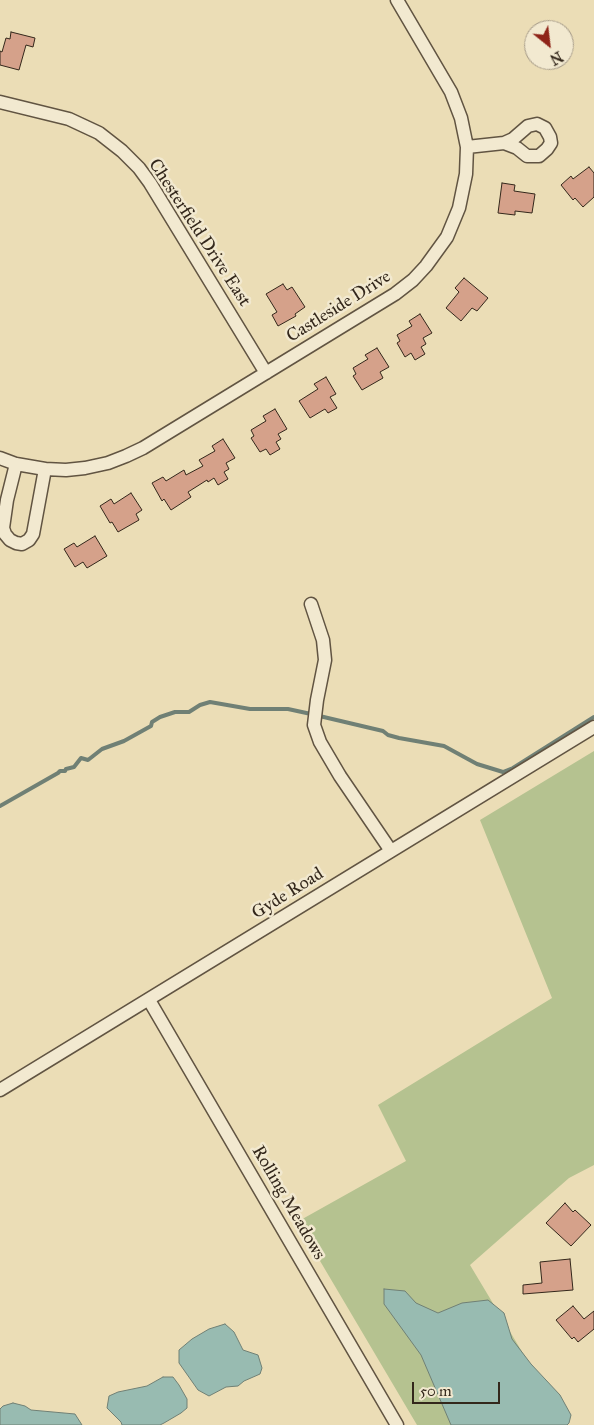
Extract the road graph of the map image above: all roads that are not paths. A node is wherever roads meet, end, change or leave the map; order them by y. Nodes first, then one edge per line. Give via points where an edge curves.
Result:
1 (397, 0) edge
2 (0, 102) edge
3 (504, 143) dead end
4 (467, 147) junction
5 (266, 372) junction
6 (0, 458) edge
7 (16, 464) junction
8 (45, 469) junction
9 (311, 604) dead end
10 (594, 727) edge
11 (391, 851) junction
12 (149, 1000) junction
13 (0, 1090) edge
14 (397, 1425) edge

1 - 4 street, Castleside Drive via 451,92
2 - 5 street, Chesterfield Drive East via 69,119 99,134 139,168
3 - 4 street
4 - 5 street, Castleside Drive via 466,174 459,208 447,237 426,266 395,294
5 - 8 street, Castleside Drive via 126,456 85,468
6 - 7 street, Castleside Drive
7 - 8 street, Castleside Drive
7 - 8 street via 3,528 10,540 16,543 22,544 33,534
9 - 11 street via 323,640 325,660 314,725 340,776
10 - 11 street, Gyde Road
11 - 12 street, Gyde Road
12 - 13 street, Gyde Road
12 - 14 street, Rolling Meadows

